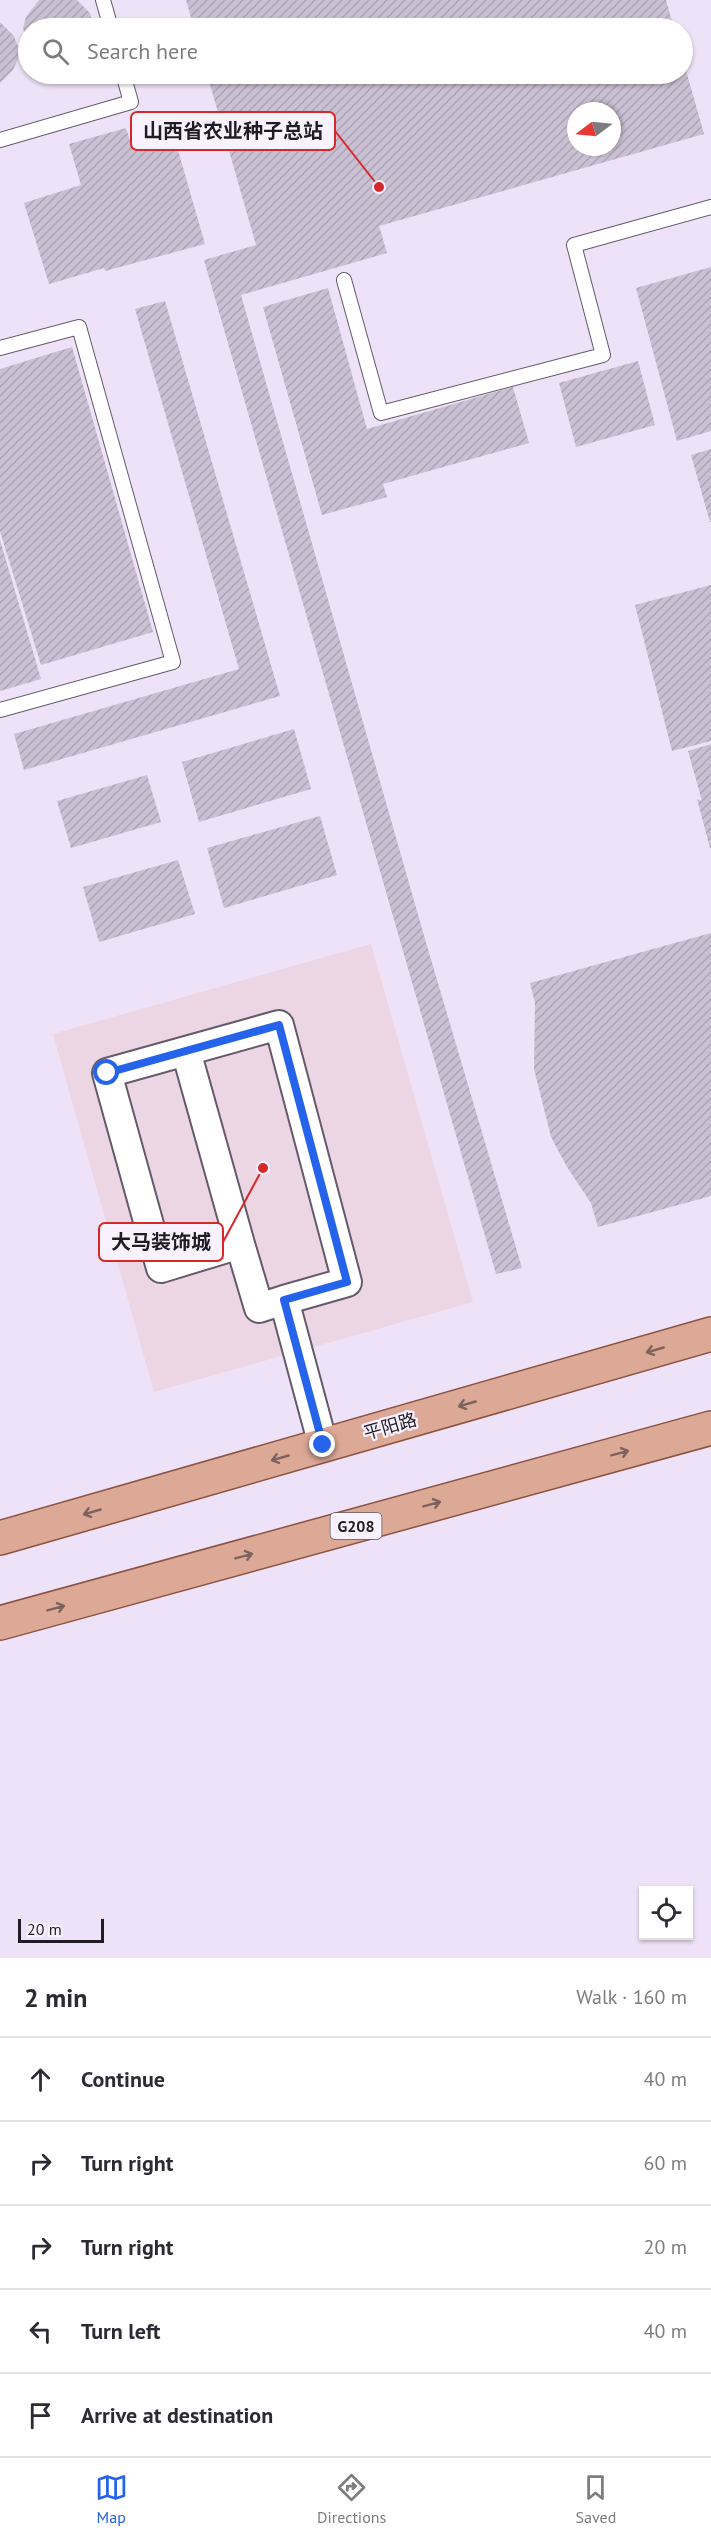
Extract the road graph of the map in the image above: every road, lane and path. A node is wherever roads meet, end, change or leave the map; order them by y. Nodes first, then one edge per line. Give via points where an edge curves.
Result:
1 (103, 0) edge
2 (108, 18) edge
3 (126, 84) edge
4 (0, 140) edge
5 (711, 207) edge
6 (344, 280) dead end
7 (0, 348) edge
8 (0, 710) edge
9 (186, 1051) junction
10 (240, 1244) junction
11 (284, 1300) junction
12 (711, 1334) edge
13 (711, 1428) edge
14 (323, 1445) junction
15 (0, 1538) edge
16 (0, 1623) edge

1 - 2 lane
3 - 4 lane via 131,102
5 - 6 lane via 574,244 603,355 381,413
7 - 8 lane via 79,327 173,662
9 - 10 street
9 - 10 street via 107,1073 160,1268
9 - 11 street via 279,1025 347,1282
10 - 11 street via 259,1308
11 - 14 street
12 -> 14 main road, 平阳路
16 -> 13 main road, G208
14 -> 15 main road, 平阳路

